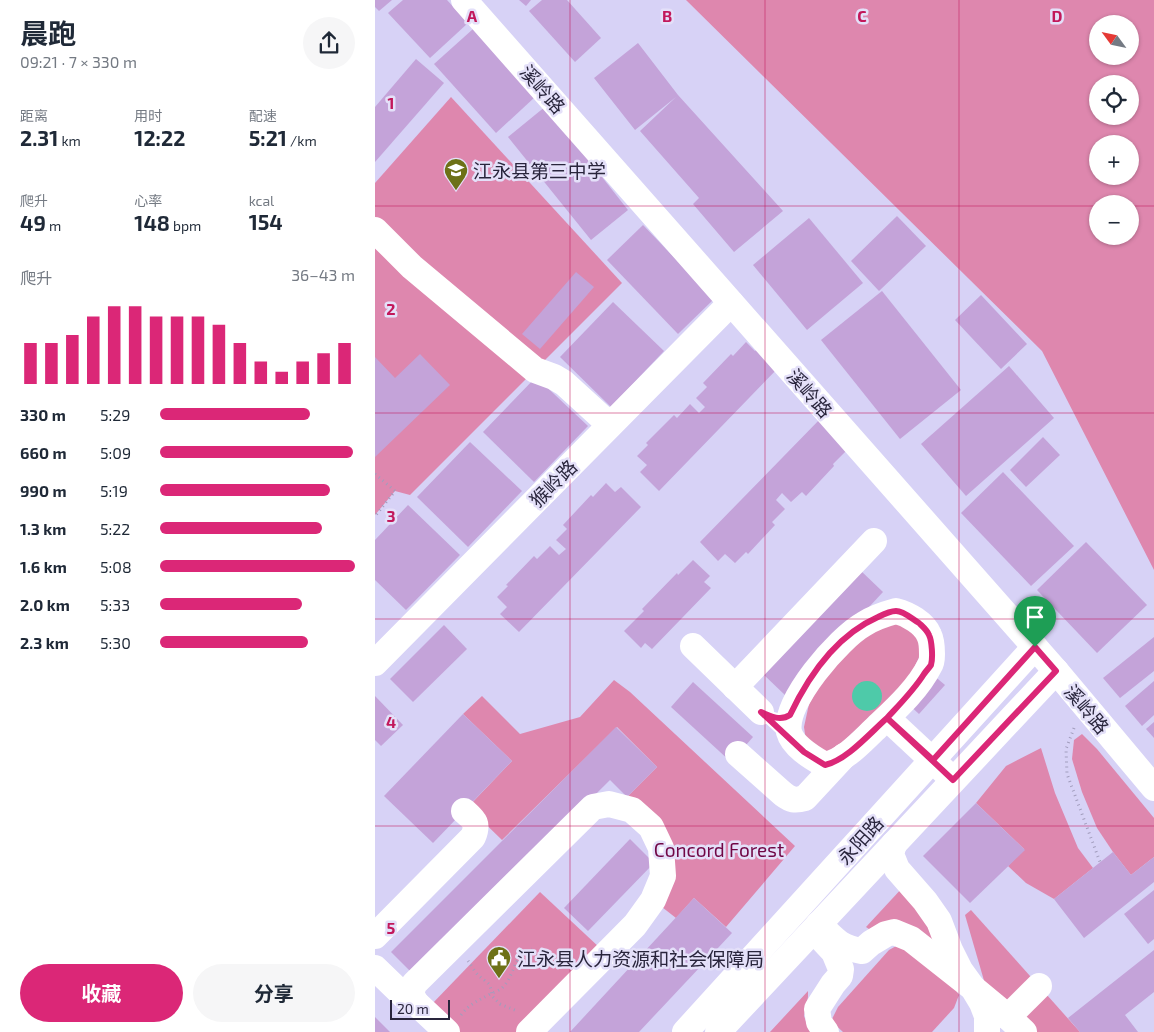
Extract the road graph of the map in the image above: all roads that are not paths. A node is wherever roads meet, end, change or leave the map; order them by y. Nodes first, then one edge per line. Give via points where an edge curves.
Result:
1 (464, 0) edge
2 (375, 230) edge
3 (731, 303) junction
4 (610, 425) junction
5 (874, 541) dead end
6 (693, 646) dead end
7 (1035, 647) junction
8 (379, 650) edge
9 (1056, 671) junction
10 (735, 687) junction
11 (761, 712) junction
12 (790, 715) junction
13 (887, 718) junction
14 (795, 743) junction
15 (738, 754) dead end
16 (845, 756) junction
17 (815, 760) junction
18 (933, 760) junction
19 (953, 780) junction
20 (817, 785) junction
21 (1154, 788) edge
22 (464, 811) dead end
23 (894, 844) junction
24 (816, 927) junction
25 (375, 936) edge
26 (375, 968) edge
27 (1039, 986) dead end
28 (973, 988) junction
29 (416, 1003) junction
30 (1016, 1025) edge
31 (452, 1027) edge
32 (532, 1029) edge
33 (722, 1031) edge
34 (685, 1032) edge
35 (826, 1032) edge
36 (987, 1032) edge

1 - 3 street, 溪岭路
2 - 4 street via 412,267 535,370 564,384
3 - 4 street, 猴岭路
3 - 7 street, 溪岭路
4 - 8 street, 猴岭路
5 - 10 street
6 - 10 street
7 - 9 street, 溪岭路
7 - 18 street, 永阳路
9 - 19 street, 永阳路
9 - 21 street, 溪岭路
10 - 11 street
11 - 12 street via 779,718
11 - 14 street
12 - 13 street via 824,659 844,639 863,624 896,611 906,614 929,635 931,664
12 - 14 street via 789,732
13 - 16 street
13 - 18 street
14 - 17 street
15 - 20 street via 789,799 805,798
16 - 17 street via 825,765
16 - 20 street
17 - 20 street via 822,771
18 - 19 street
18 - 34 street, 永阳路
19 - 23 street, 永阳路
22 - 25 street via 474,820 476,830 473,837
23 - 24 street, 永阳路
23 - 28 street via 891,854 897,869 939,921 960,970
24 - 28 street via 840,945 862,951 894,932 911,940
24 - 33 street, 永阳路
24 - 35 street via 834,952 841,969 840,976 817,1009 819,1022
26 - 29 street via 405,997
27 - 30 street
28 - 30 street
28 - 36 street via 987,1016
29 - 31 street
29 - 32 street via 411,994 414,984 593,808 609,804 632,810 651,827 661,848 663,876 653,900 635,925

